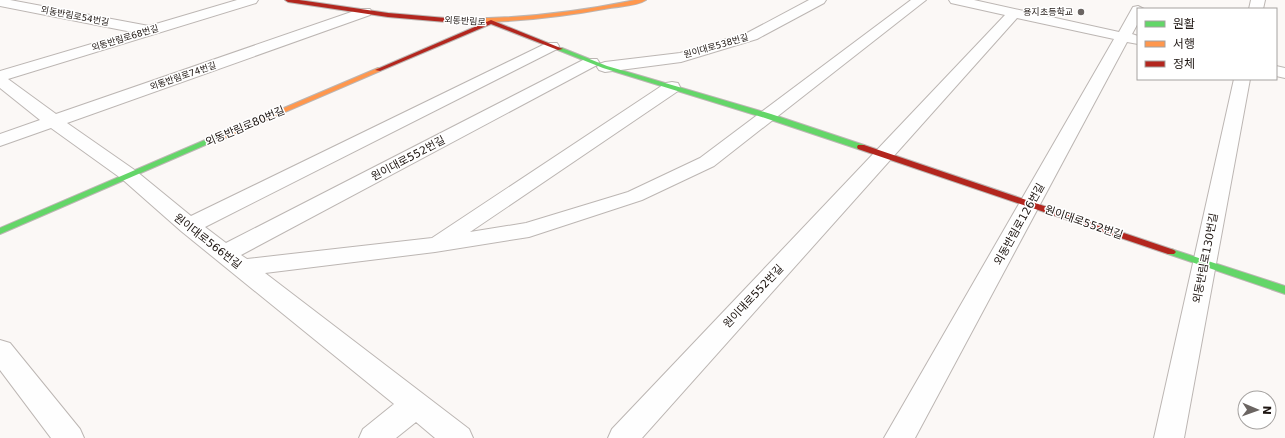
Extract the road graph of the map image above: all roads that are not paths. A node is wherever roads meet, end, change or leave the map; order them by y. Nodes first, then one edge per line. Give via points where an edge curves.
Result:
1 (251, 0) edge
2 (288, 0) edge
3 (642, 0) edge
4 (819, 0) edge
5 (919, 0) edge
6 (956, 0) edge
7 (0, 2) edge
8 (365, 12) junction
9 (1014, 13) junction
10 (1137, 13) edge
11 (491, 22) junction
12 (149, 31) junction
13 (1130, 39) edge
14 (552, 46) junction
15 (598, 64) junction
16 (0, 76) edge
17 (0, 80) edge
18 (1242, 80) edge
19 (672, 87) junction
20 (768, 116) junction
21 (53, 121) junction
22 (0, 140) edge
23 (884, 154) junction
24 (129, 175) junction
25 (1030, 204) junction
26 (189, 226) junction
27 (0, 231) edge
28 (435, 245) junction
29 (224, 254) junction
30 (1204, 263) junction
31 (243, 268) junction
32 (1285, 290) edge
33 (0, 350) edge
34 (415, 405) junction
35 (69, 438) edge
36 (374, 438) edge
37 (458, 438) edge
38 (623, 438) edge
39 (899, 438) edge
40 (1169, 438) edge

1 - 12 street, 외동반림로68번길
2 - 8 street, 외동반림로
3 - 11 street, 외동반림로 via 592,11
4 - 15 street, 원이대로538번길 via 744,39 680,57
5 - 20 street
6 - 9 street
7 - 12 street, 외동반림로54번길
8 - 11 street, 외동반림로
8 - 21 street, 외동반림로74번길
9 - 13 street
9 - 23 street
10 - 13 street, 외동반림로126번길
11 - 14 street, 원이대로552번길
11 - 24 street, 외동반림로80번길
12 - 16 street, 외동반림로68번길
13 - 25 street, 외동반림로126번길
14 - 15 street, 원이대로552번길
14 - 26 street
15 - 19 street, 원이대로552번길
15 - 29 street, 원이대로552번길
17 - 21 street, 원이대로566번길
18 - 30 street, 외동반림로130번길
19 - 20 street, 원이대로552번길
19 - 28 street
20 - 23 street, 원이대로552번길
20 - 28 street via 707,162 635,196 529,230
21 - 22 street, 외동반림로74번길
21 - 24 street, 원이대로566번길
23 - 25 street, 원이대로552번길
23 - 38 street, 원이대로552번길
24 - 26 street, 원이대로566번길
24 - 27 street, 외동반림로80번길
25 - 30 street, 원이대로552번길
25 - 39 street, 외동반림로126번길
26 - 29 street, 원이대로566번길
28 - 31 street
29 - 31 street, 원이대로566번길
30 - 32 street, 원이대로552번길
30 - 40 street, 외동반림로130번길
31 - 34 street, 원이대로566번길
33 - 35 street
34 - 36 street
34 - 37 street, 원이대로566번길

